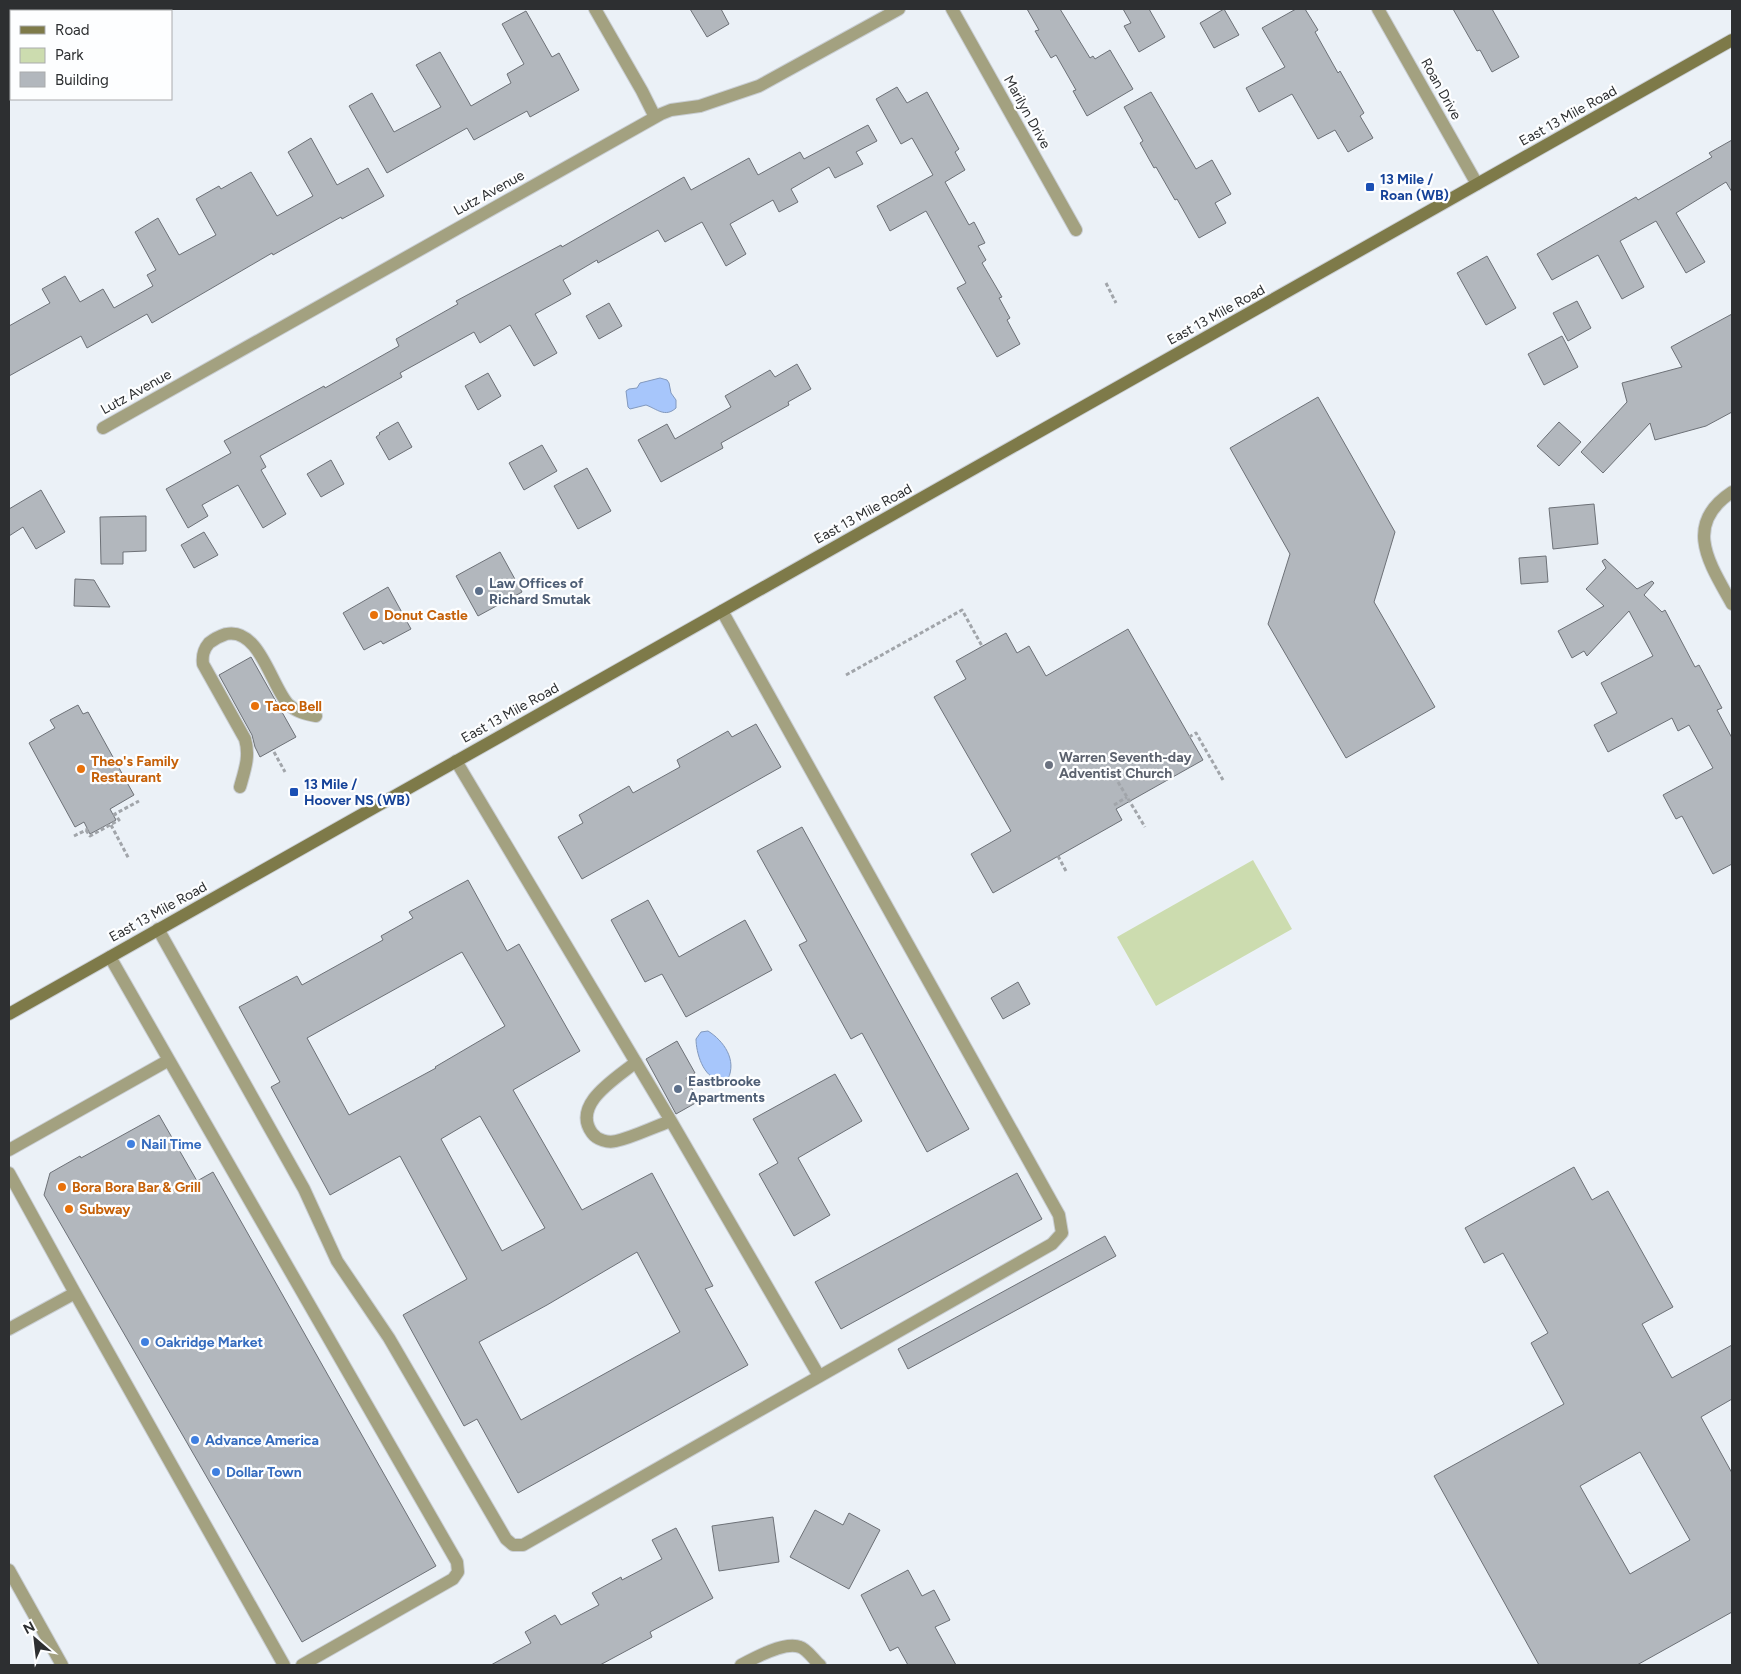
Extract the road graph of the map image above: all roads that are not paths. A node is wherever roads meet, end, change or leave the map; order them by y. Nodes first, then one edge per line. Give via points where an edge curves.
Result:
1 (595, 9) edge
2 (899, 9) edge
3 (952, 9) edge
4 (1378, 9) edge
5 (1732, 40) edge
6 (655, 117) junction
7 (1477, 184) junction
8 (1076, 230) dead end
9 (103, 428) dead end
10 (1732, 492) edge
11 (1732, 604) edge
12 (722, 611) junction
13 (316, 716) dead end
14 (456, 761) junction
15 (240, 787) dead end
16 (158, 929) junction
17 (110, 957) junction
18 (9, 1014) edge
19 (170, 1060) junction
20 (636, 1062) junction
21 (671, 1120) junction
22 (9, 1150) edge
23 (9, 1173) edge
24 (75, 1293) junction
25 (9, 1329) edge
26 (819, 1376) junction
27 (9, 1570) edge
28 (62, 1665) edge
29 (284, 1665) edge
30 (302, 1665) edge
31 (741, 1665) edge
32 (820, 1665) edge

1 - 6 street
2 - 6 street, Lutz Avenue via 759,86
3 - 8 street, Marilyn Drive
4 - 7 street, Roan Drive
5 - 7 main road, East 13 Mile Road
6 - 9 street, Lutz Avenue
7 - 12 main road, East 13 Mile Road
10 - 11 street via 1716,506 1704,525 1704,546
12 - 14 main road, East 13 Mile Road
12 - 26 street via 1059,1214 1062,1233 1052,1244
13 - 15 street via 301,713 288,704 248,639 232,633 211,641 203,653 203,664 248,750
14 - 16 main road, East 13 Mile Road
14 - 20 street
16 - 17 main road, East 13 Mile Road
16 - 26 street via 304,1189 337,1261 390,1338 513,1546 523,1545
17 - 18 main road, East 13 Mile Road
17 - 19 street
19 - 22 street
19 - 30 street via 456,1562 458,1572 453,1579
20 - 21 street
20 - 21 street via 593,1098 586,1120 592,1134 602,1141 615,1141
21 - 26 street
23 - 24 street
24 - 25 street
24 - 29 street
27 - 28 street
31 - 32 street via 790,1645 801,1647

